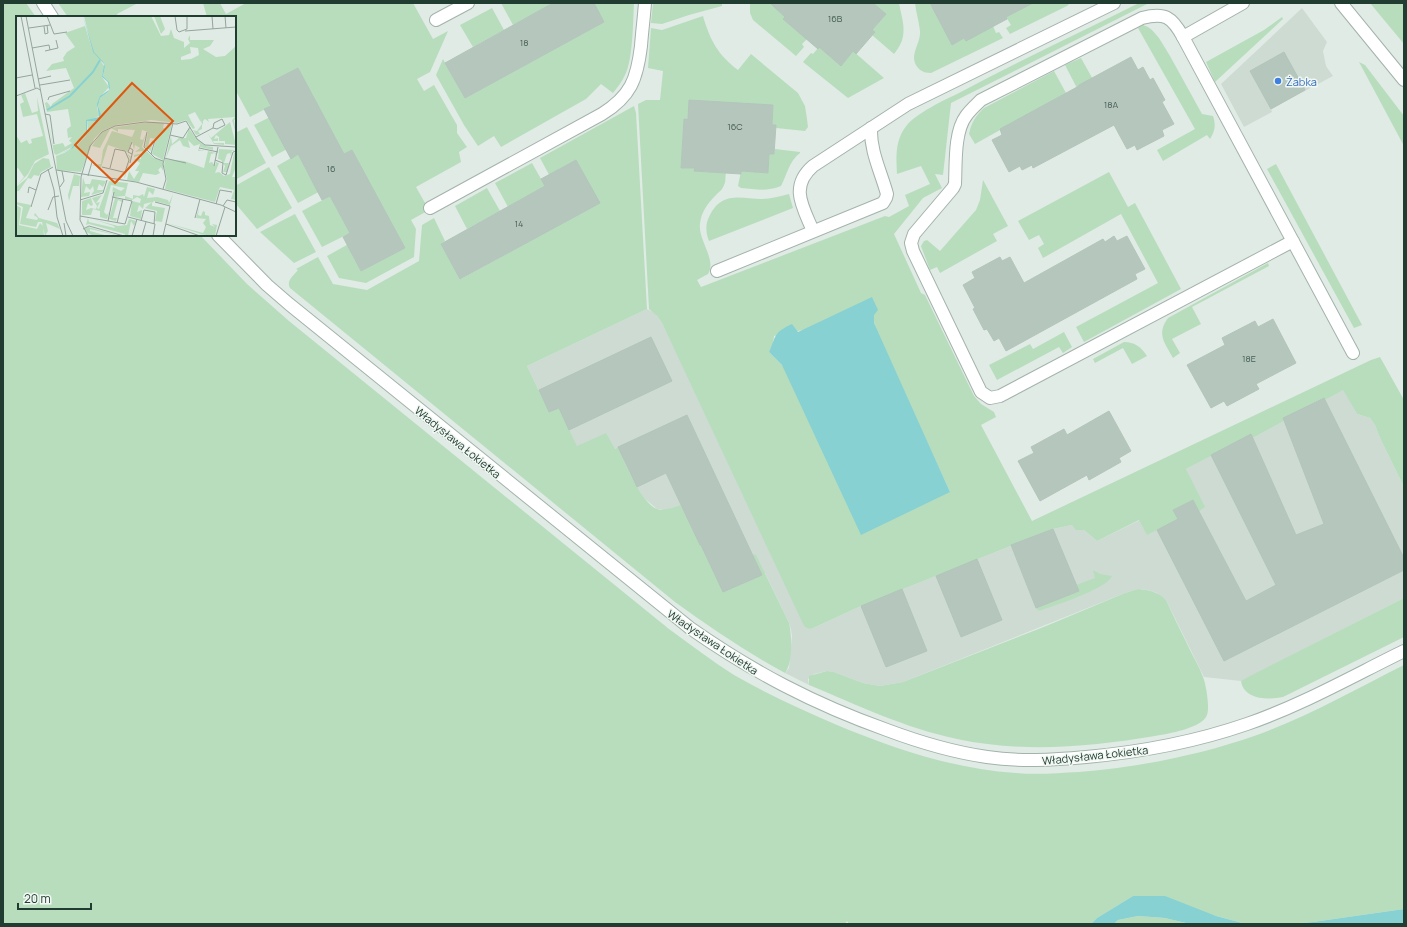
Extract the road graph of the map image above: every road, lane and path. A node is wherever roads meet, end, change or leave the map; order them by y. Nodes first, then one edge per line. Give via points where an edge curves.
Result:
1 (42, 3) edge
2 (468, 3) edge
3 (644, 3) edge
4 (1114, 3) edge
5 (1243, 3) edge
6 (1341, 3) edge
7 (51, 16) edge
8 (436, 20) dead end
9 (1183, 37) junction
10 (1404, 80) edge
11 (871, 128) junction
12 (430, 208) dead end
13 (813, 231) junction
14 (219, 236) edge
15 (1293, 241) junction
16 (717, 271) dead end
17 (1353, 353) dead end
18 (1404, 651) edge

1 - 7 street
2 - 8 street
3 - 12 street via 638,68 625,96 617,104
4 - 11 street via 908,104
5 - 9 street
6 - 10 street
9 - 15 street
9 - 15 street via 1172,20 1165,16 1142,18 981,100 965,117 957,141 955,184 914,234 911,244 981,392 990,398 1000,396
11 - 13 street via 813,166 802,178 802,204
11 - 13 street via 872,150 887,194 886,198 883,203
13 - 16 street
14 - 18 street, Władysława Łokietka via 295,309 690,628 778,684 898,734 958,752 1013,760 1064,760 1162,747 1249,723 1277,712
15 - 17 street

